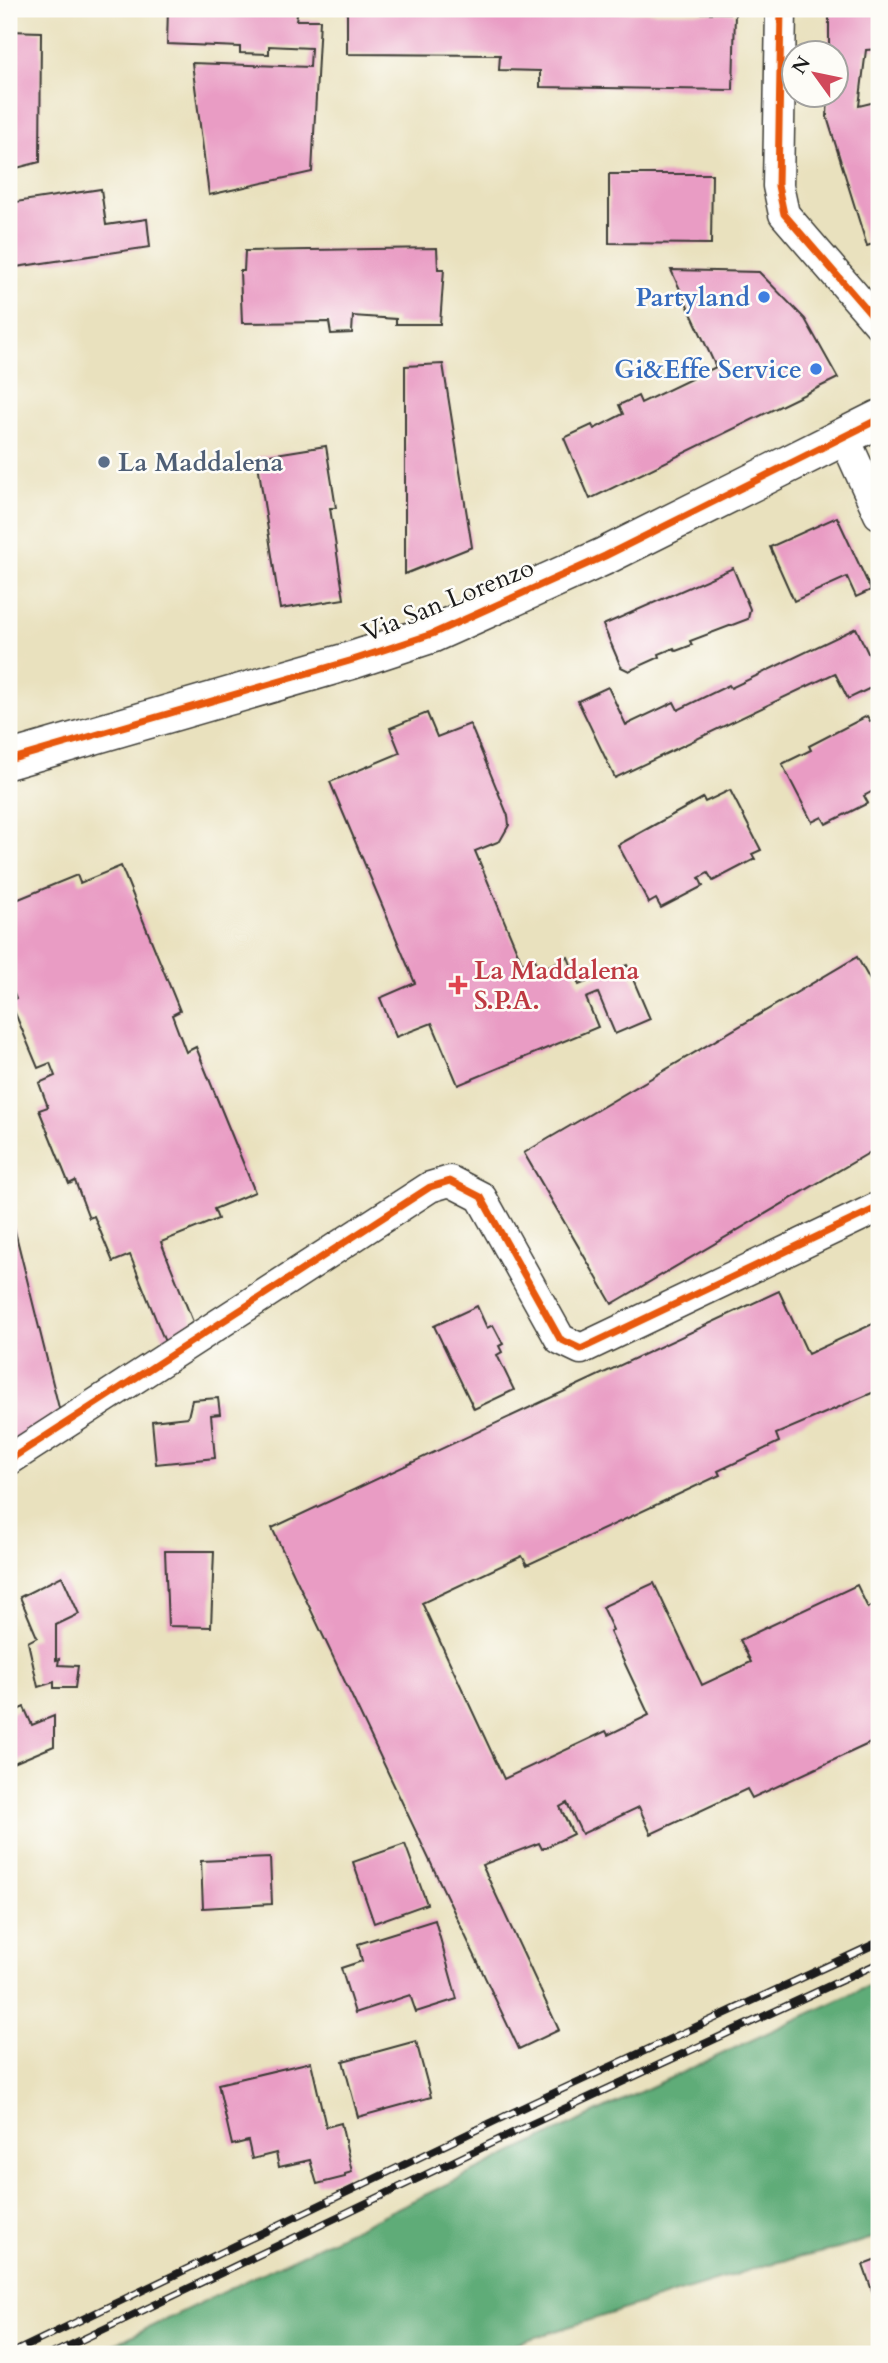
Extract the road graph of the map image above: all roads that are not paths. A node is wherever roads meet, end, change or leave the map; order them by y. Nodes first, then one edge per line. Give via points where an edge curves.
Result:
1 (782, 9) edge
2 (879, 324) edge
3 (879, 419) edge
4 (845, 439) junction
5 (879, 514) edge
6 (9, 760) edge
7 (879, 1207) edge
8 (9, 1460) edge

1 - 2 street via 778,186 784,214
3 - 4 street, Via San Lorenzo
4 - 5 street
4 - 6 street, Via San Lorenzo via 432,634
7 - 8 street via 581,1349 560,1339 481,1197 450,1181 430,1187

